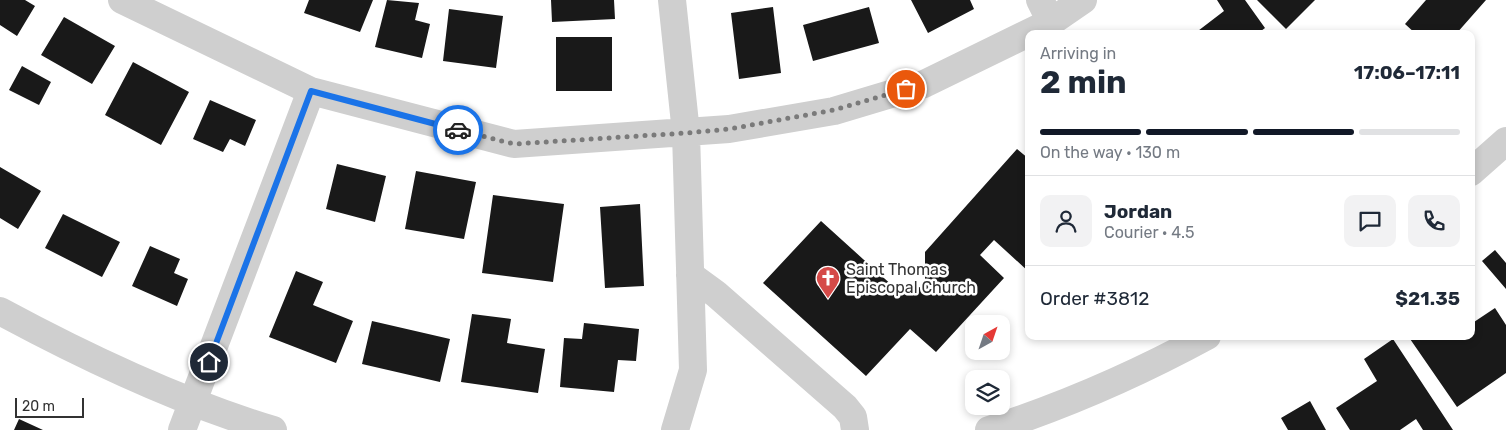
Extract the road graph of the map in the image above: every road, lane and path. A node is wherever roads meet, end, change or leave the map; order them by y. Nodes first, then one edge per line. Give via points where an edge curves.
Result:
1 (122, 0) edge
2 (672, 0) edge
3 (1083, 0) edge
4 (1046, 11) edge
5 (311, 91) junction
6 (686, 133) junction
7 (1506, 141) edge
8 (1475, 168) edge
9 (690, 275) junction
10 (0, 311) edge
11 (1199, 340) edge
12 (193, 402) junction
13 (182, 430) edge
14 (273, 430) edge
15 (675, 430) edge
16 (855, 430) edge
17 (988, 430) edge

1 - 5 street
2 - 6 street
3 - 4 street
4 - 6 street via 915,86 834,110 729,129
5 - 6 street via 514,144
5 - 12 street
6 - 9 street
7 - 8 street
9 - 15 street via 693,370
9 - 16 street via 845,407 853,417
10 - 12 street via 101,363
11 - 17 street via 1096,390
12 - 13 street
12 - 14 street

